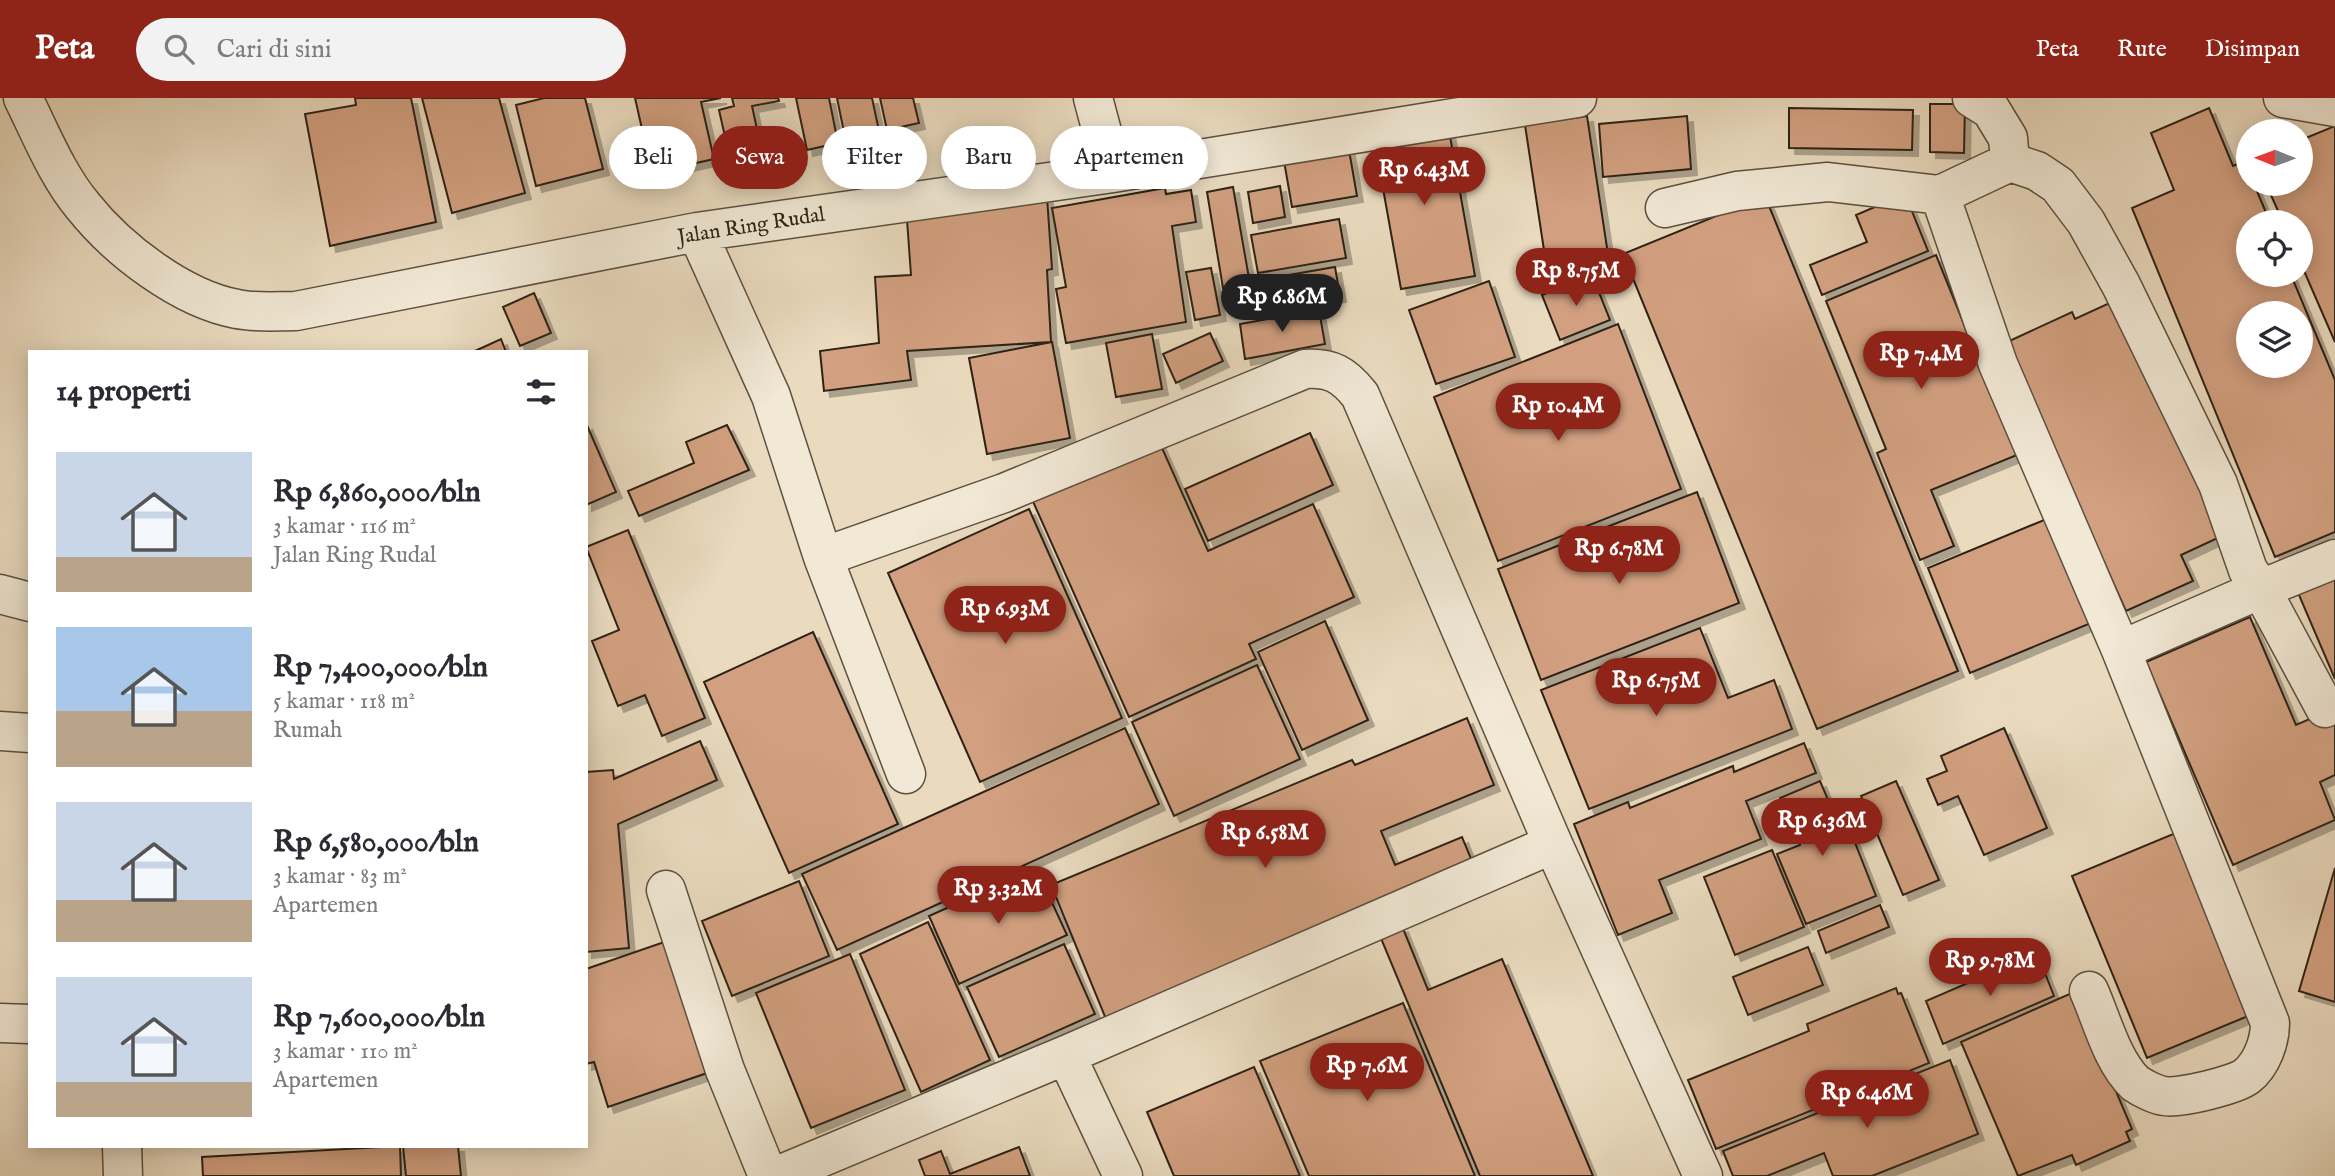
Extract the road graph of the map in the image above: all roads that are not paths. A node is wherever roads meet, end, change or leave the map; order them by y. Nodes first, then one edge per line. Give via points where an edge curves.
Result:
1 (23, 98) edge
2 (1093, 98) edge
3 (1577, 98) edge
4 (1972, 98) edge
5 (2283, 98) edge
6 (2335, 107) edge
7 (1100, 126) edge
8 (1208, 158) edge
9 (2010, 162) junction
10 (1050, 182) edge
11 (1940, 195) junction
12 (1665, 208) dead end
13 (696, 232) junction
14 (823, 557) junction
15 (2335, 559) edge
16 (2261, 589) junction
17 (0, 594) edge
18 (28, 601) edge
19 (2121, 650) junction
20 (2325, 708) dead end
21 (0, 732) edge
22 (28, 733) edge
23 (906, 774) dead end
24 (1553, 844) junction
25 (666, 890) dead end
26 (2089, 992) dead end
27 (0, 1023) edge
28 (28, 1024) edge
29 (1066, 1055) junction
30 (122, 1148) edge
31 (123, 1176) edge
32 (768, 1176) edge
33 (777, 1176) edge
34 (1123, 1176) edge
35 (1703, 1176) edge

1 - 13 street, Jalan Ring Rudal via 83,206 110,233 174,286 237,309 296,312
2 - 7 street
3 - 8 street, Jalan Ring Rudal
4 - 9 street via 1991,110 2008,138
5 - 6 street
9 - 11 street
9 - 16 street via 2037,171 2057,185 2086,222 2218,484 2248,569
10 - 13 street, Jalan Ring Rudal
11 - 12 street via 1828,182 1737,191
11 - 19 street via 1998,364
13 - 14 street via 771,396
14 - 23 street
14 - 24 street via 1004,494 1305,369 1336,372 1360,395
15 - 16 street
16 - 19 street
16 - 20 street
17 - 18 street
19 - 26 street via 2270,1023 2270,1035 2256,1066 2241,1080 2165,1097 2136,1083 2120,1060
21 - 22 street
24 - 29 street
24 - 35 street
25 - 32 street via 725,1070
27 - 28 street
29 - 33 street
29 - 34 street
30 - 31 street

